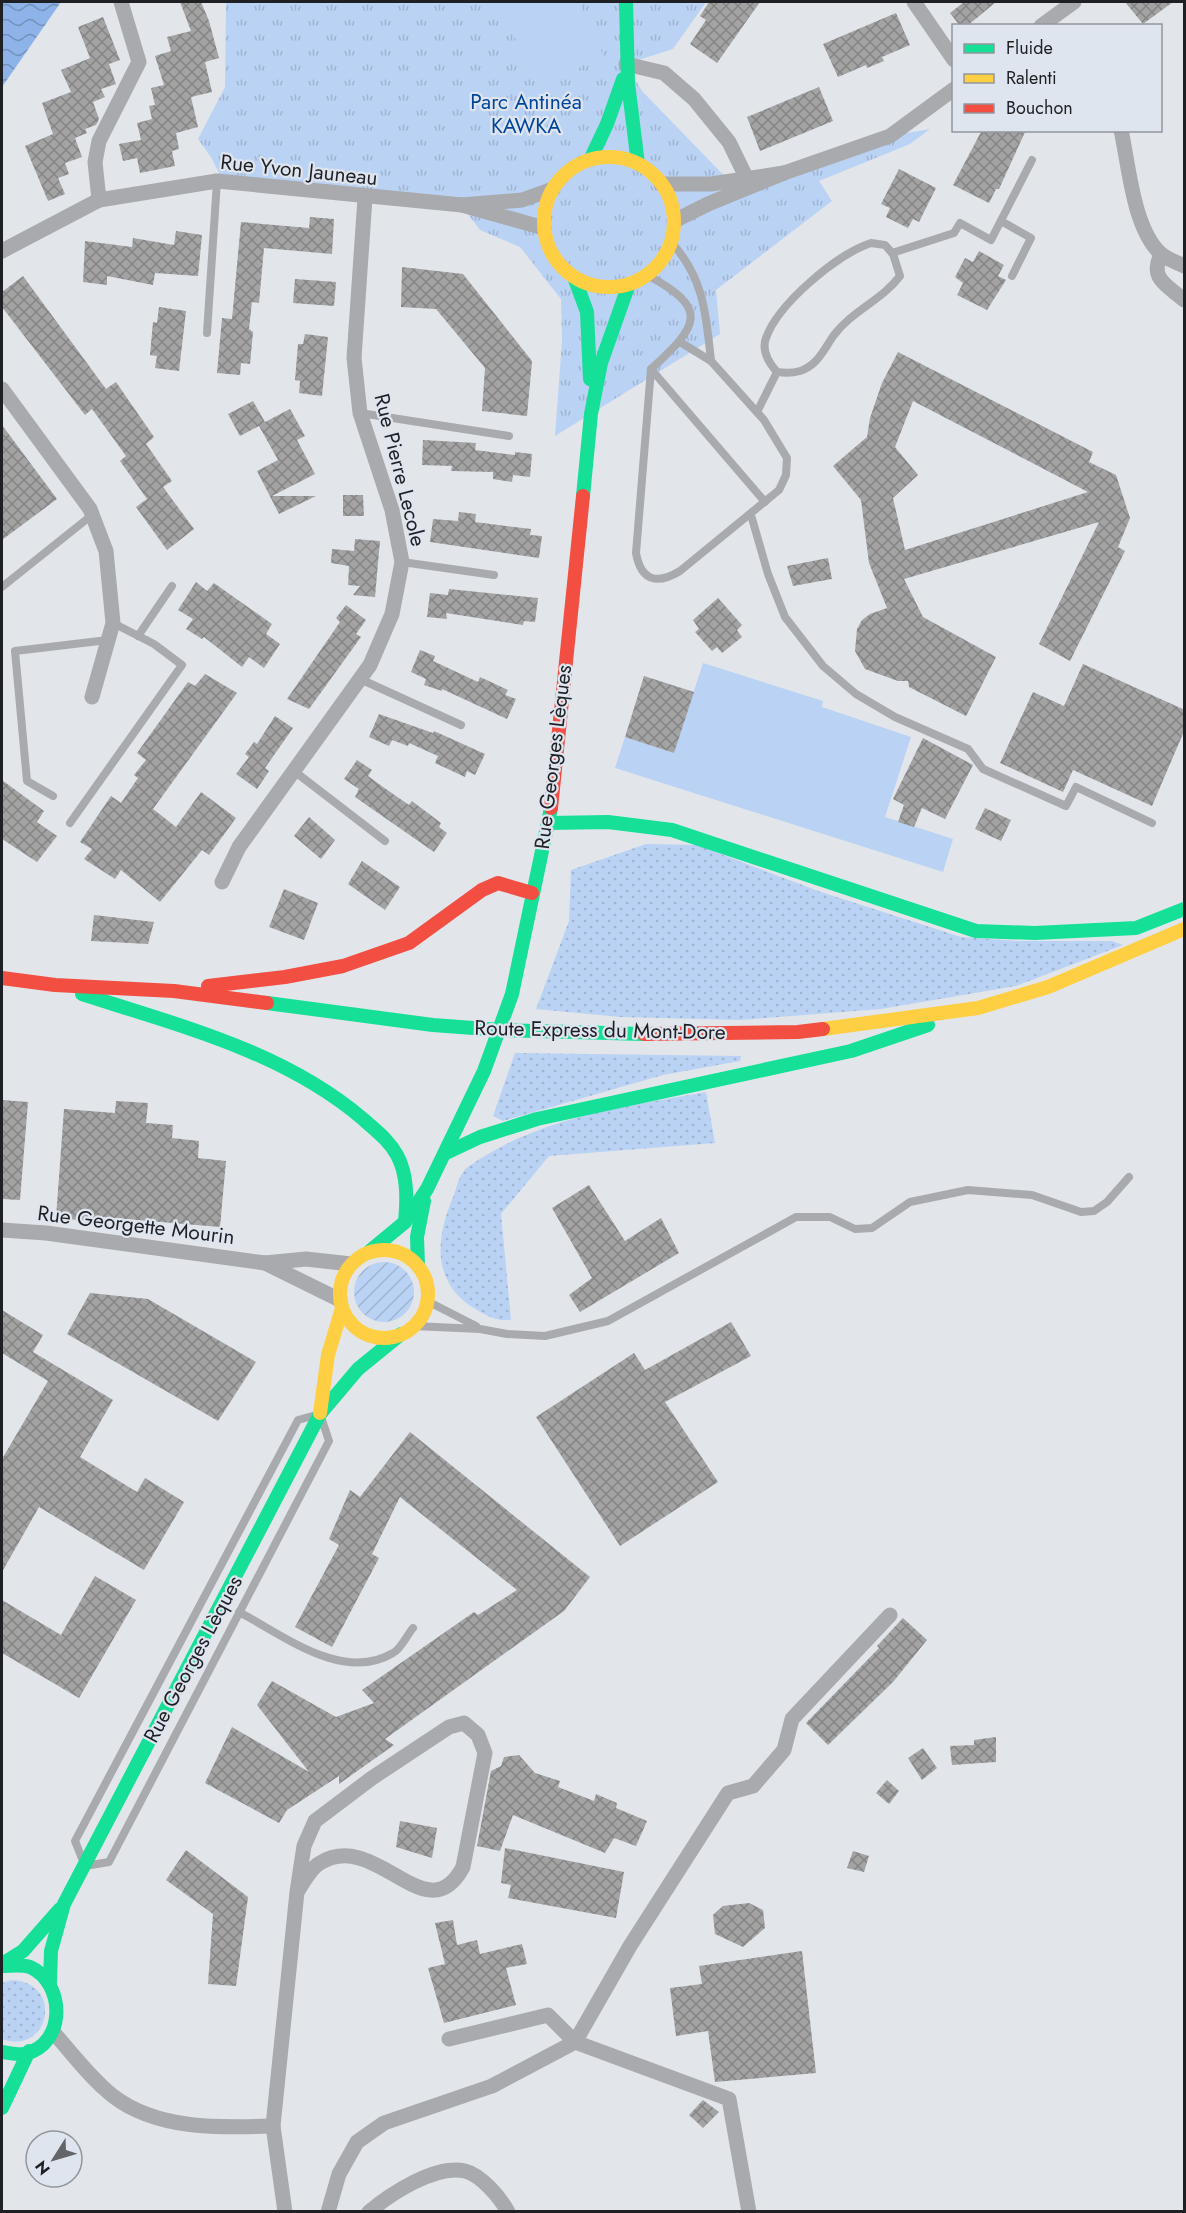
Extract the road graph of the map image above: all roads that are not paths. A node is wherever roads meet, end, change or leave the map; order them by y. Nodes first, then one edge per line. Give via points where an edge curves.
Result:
1 (121, 2) edge
2 (626, 2) edge
3 (914, 2) edge
4 (1074, 2) edge
5 (1044, 24) edge
6 (952, 57) edge
7 (625, 68) junction
8 (952, 90) edge
9 (1121, 132) edge
10 (590, 160) junction
11 (1032, 160) dead end
12 (638, 164) junction
13 (784, 173) junction
14 (747, 179) junction
15 (217, 181) junction
16 (661, 184) junction
17 (553, 189) junction
18 (364, 198) junction
19 (99, 200) junction
20 (462, 206) junction
21 (674, 221) junction
22 (1001, 221) junction
23 (544, 228) junction
24 (671, 242) junction
25 (2, 251) edge
26 (892, 253) junction
27 (1161, 254) junction
28 (1185, 266) edge
29 (647, 274) junction
30 (1012, 276) dead end
31 (574, 277) junction
32 (629, 284) junction
33 (1185, 300) edge
34 (207, 333) dead end
35 (680, 342) junction
36 (711, 361) junction
37 (651, 369) junction
38 (777, 372) junction
39 (2, 389) edge
40 (757, 412) junction
41 (360, 413) junction
42 (591, 414) junction
43 (509, 436) dead end
44 (765, 502) junction
45 (92, 515) junction
46 (751, 515) junction
47 (402, 562) junction
48 (494, 575) dead end
49 (2, 586) edge
50 (172, 586) dead end
51 (113, 623) junction
52 (138, 636) junction
53 (108, 640) junction
54 (360, 679) junction
55 (92, 697) dead end
56 (461, 725) dead end
57 (294, 771) junction
58 (53, 796) dead end
59 (70, 823) dead end
60 (549, 823) junction
61 (1152, 823) dead end
62 (385, 842) dead end
63 (222, 882) dead end
64 (532, 893) junction
65 (1185, 909) edge
66 (1185, 929) edge
67 (2, 978) edge
68 (55, 985) junction
69 (174, 990) junction
70 (978, 1008) junction
71 (446, 1153) junction
72 (1129, 1177) dead end
73 (427, 1189) junction
74 (405, 1222) junction
75 (2, 1230) edge
76 (370, 1251) junction
77 (265, 1263) junction
78 (351, 1264) junction
79 (418, 1266) junction
80 (427, 1302) junction
81 (341, 1304) junction
82 (413, 1326) junction
83 (480, 1329) junction
84 (401, 1334) junction
85 (320, 1414) junction
86 (239, 1612) junction
87 (890, 1615) dead end
88 (413, 1628) dead end
89 (85, 1866) junction
90 (297, 1892) junction
91 (64, 1904) junction
92 (2, 1965) edge
93 (50, 1982) junction
94 (53, 2032) junction
95 (449, 2039) dead end
96 (575, 2042) junction
97 (29, 2051) junction
98 (2, 2052) edge
99 (2, 2108) edge
100 (273, 2126) junction
101 (285, 2211) edge
102 (328, 2211) edge
103 (369, 2211) edge
104 (508, 2211) edge
105 (749, 2211) edge

1 - 19 street via 139,62 99,141 95,162
2 - 7 main road
3 - 6 street
4 - 5 street
7 - 10 main road via 608,124
7 - 12 main road
7 - 14 street via 664,74 694,99 729,142
8 - 13 street via 890,136
9 - 27 street via 1138,213 1146,234
10 - 12 main road via 615,158
10 - 17 main road via 575,166
11 - 22 lane
12 - 16 main road
13 - 14 street
13 - 21 street
14 - 16 street
15 - 18 street, Rue Yvon Jauneau
15 - 19 street, Rue Yvon Jauneau
15 - 34 lane
16 - 21 main road
17 - 20 street, Rue Yvon Jauneau via 522,200
17 - 23 main road via 545,208
18 - 20 street, Rue Yvon Jauneau
18 - 41 street, Rue Pierre Lecole via 354,358
19 - 25 street, Rue Yvon Jauneau
20 - 23 street, Rue Yvon Jauneau
21 - 24 main road
22 - 26 lane via 991,240 960,223 947,236
22 - 30 lane via 1031,238
23 - 31 main road via 559,264
24 - 29 main road via 662,260
24 - 36 lane via 687,260 705,304
26 - 38 lane via 900,276 888,291 835,334 820,358 801,371
26 - 38 lane via 885,244 853,249 809,283 785,309 766,339 765,351
27 - 28 street
27 - 33 street via 1155,266 1158,277
29 - 32 main road
29 - 35 lane via 686,299 691,314
31 - 32 main road via 601,287
31 - 42 main road, Rue Georges Lèques via 587,312
32 - 42 main road, Rue Georges Lèques via 601,363
35 - 36 lane
35 - 37 lane
36 - 40 lane
37 - 44 lane
37 - 46 lane via 642,452 636,553 639,567 655,580 669,578
38 - 40 lane
39 - 45 street
40 - 44 lane via 787,458 779,490
41 - 43 lane
41 - 47 street, Rue Pierre Lecole via 392,510
42 - 60 main road, Rue Georges Lèques
44 - 46 lane
45 - 49 lane
45 - 51 street via 105,551
46 - 61 lane via 785,617 823,666 856,694 895,717 968,749 983,769 1066,806 1076,788
47 - 48 lane
47 - 54 street, Rue Pierre Lecole via 392,614
50 - 52 lane
51 - 52 lane
51 - 53 street
52 - 59 lane via 182,665
53 - 55 street
53 - 58 lane via 15,651 27,780
54 - 56 lane
54 - 57 street, Rue Pierre Lecole
57 - 62 lane
57 - 63 street, Rue Pierre Lecole via 239,847
60 - 64 main road, Rue Georges Lèques
60 - 65 main road via 608,822 672,830 976,931 1035,933 1136,928
64 - 69 main road via 498,883 482,890 409,943 343,966
64 - 71 main road, Rue Georges Lèques via 512,994 484,1071
66 - 70 main road, Route Express du Mont-Dore via 1048,987
67 - 68 main road, Route Express du Mont-Dore
68 - 69 main road, Route Express du Mont-Dore
68 - 74 main road via 259,1054 309,1079 358,1113 393,1148 407,1186
69 - 70 main road, Route Express du Mont-Dore via 433,1025 690,1035 798,1032
70 - 71 main road via 851,1051 537,1119 480,1137
71 - 73 main road, Rue Georges Lèques
72 - 83 lane via 1094,1211 1081,1212 1032,1195 968,1190 910,1202 872,1227 855,1229 830,1217 796,1217 608,1321 545,1336
73 - 74 main road, Rue Georges Lèques
73 - 79 main road, Rue Georges Lèques via 417,1238
74 - 76 main road, Rue Georges Lèques
75 - 77 street, Rue Georgette Mourin
76 - 78 main road
76 - 79 main road via 396,1251
77 - 78 street, Rue Georgette Mourin via 306,1259
77 - 81 street, Rue Georgette Mourin
78 - 81 main road via 340,1287
79 - 80 main road via 424,1277
80 - 82 main road
80 - 83 lane
81 - 84 main road via 359,1330 387,1338
81 - 85 main road, Rue Georges Lèques via 328,1355
82 - 83 lane
82 - 84 main road
84 - 85 main road, Rue Georges Lèques via 358,1369
85 - 86 lane via 328,1441
85 - 89 main road, Rue Georges Lèques
85 - 89 lane via 298,1420 167,1663 75,1840
86 - 88 lane via 325,1658 362,1664 394,1653
86 - 89 lane via 109,1862
87 - 96 street via 792,1719 784,1750 753,1786 728,1793 630,1946
89 - 91 main road, Rue Georges Lèques
90 - 90 street via 319,1863 343,1854 368,1858 411,1886 427,1891 443,1889 457,1879 464,1867 485,1753 478,1735 464,1723 449,1727 315,1821 304,1846
90 - 100 street
91 - 92 main road, Rue Georges Lèques via 23,1951
91 - 93 main road, Rue Georges Lèques via 51,1951
92 - 93 main road via 21,1964 37,1970
93 - 94 main road, Rue Georges Lèques via 58,2004
94 - 97 main road
94 - 100 street via 113,2096 146,2114 173,2122
95 - 96 street via 548,2015
96 - 102 street via 492,2086 375,2129 357,2142 343,2166
96 - 105 street via 729,2099
97 - 98 main road
97 - 99 main road
100 - 101 street
103 - 104 street via 392,2192 432,2174 464,2171 485,2183

